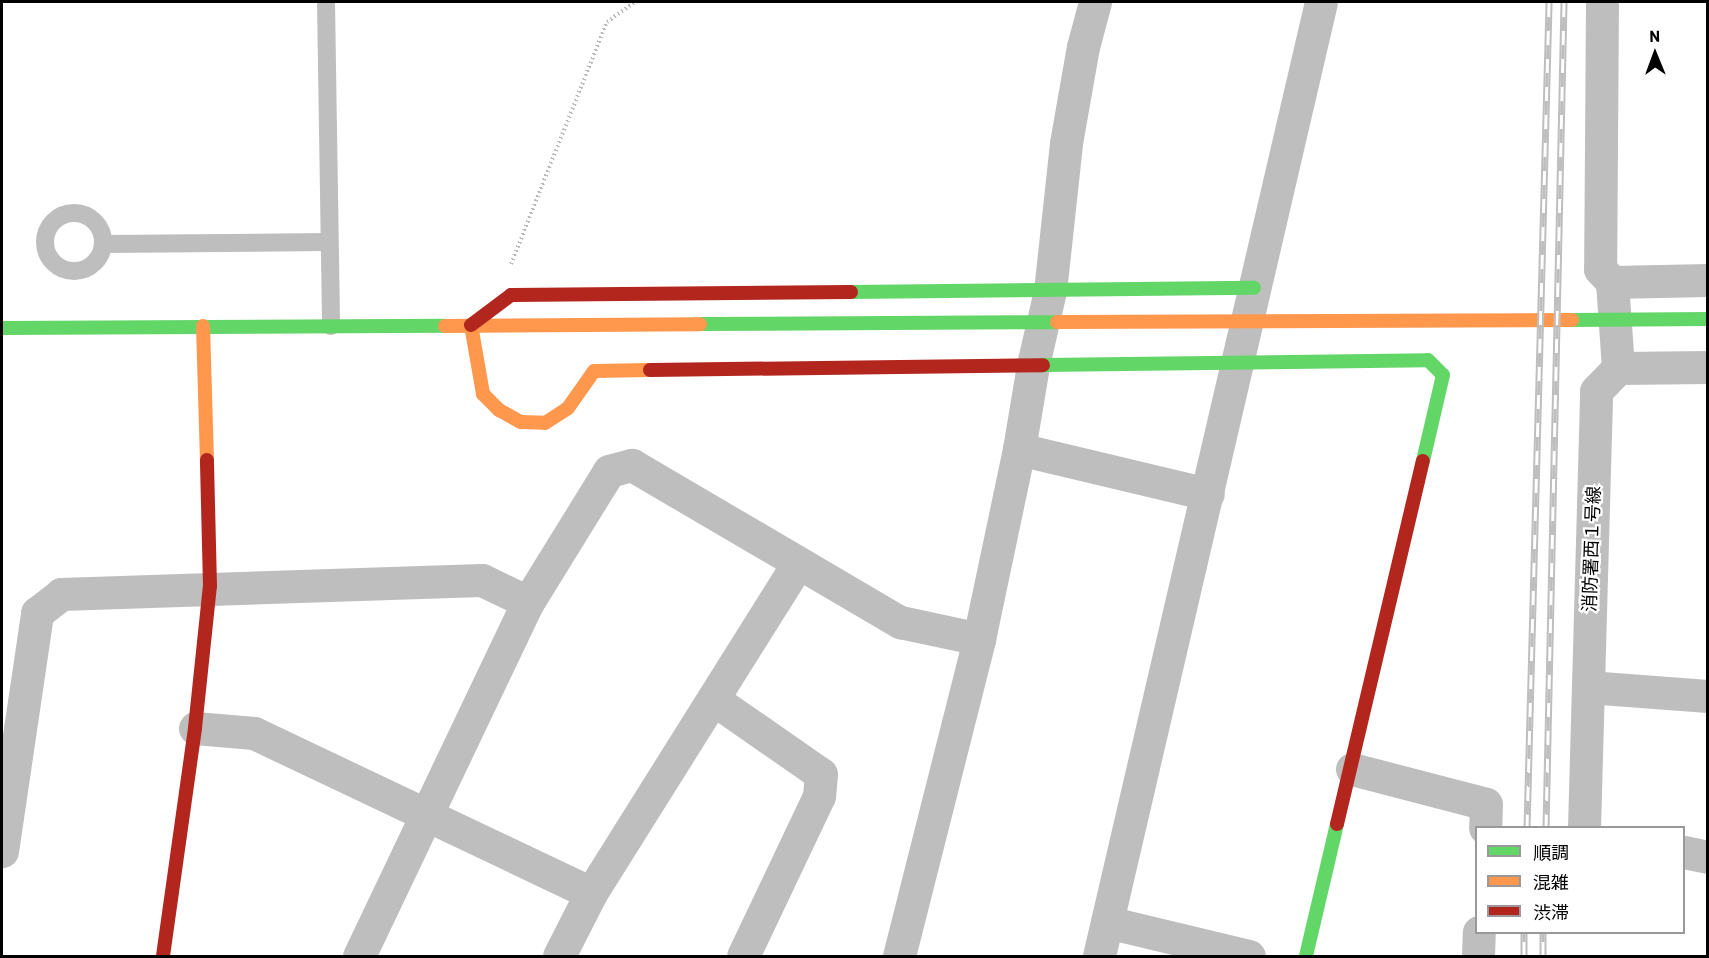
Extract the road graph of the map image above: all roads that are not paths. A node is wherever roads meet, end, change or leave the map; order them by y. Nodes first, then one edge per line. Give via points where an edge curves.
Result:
1 (326, 2) edge
2 (1095, 2) edge
3 (1321, 2) edge
4 (1602, 2) edge
5 (328, 242) junction
6 (103, 244) dead end
7 (1707, 280) edge
8 (1612, 282) junction
9 (1254, 288) junction
10 (1050, 291) junction
11 (1707, 319) edge
12 (471, 325) junction
13 (204, 326) junction
14 (330, 326) junction
15 (2, 328) edge
16 (1033, 365) junction
17 (1238, 365) junction
18 (1707, 367) edge
19 (1618, 368) junction
20 (1019, 449) junction
21 (1208, 494) junction
22 (798, 563) junction
23 (210, 586) junction
24 (528, 602) junction
25 (979, 639) junction
26 (1588, 687) junction
27 (1707, 696) edge
28 (713, 699) junction
29 (195, 728) junction
30 (1352, 769) junction
31 (426, 815) junction
32 (1485, 826) edge
33 (1584, 826) edge
34 (2, 851) edge
35 (1685, 852) edge
36 (1707, 857) edge
37 (591, 893) junction
38 (1107, 922) junction
39 (1479, 934) edge
40 (163, 957) edge
41 (359, 957) edge
42 (558, 957) edge
43 (743, 957) edge
44 (899, 957) edge
45 (1099, 957) edge
46 (1249, 957) edge
47 (1306, 957) edge
48 (1478, 957) edge

1 - 5 lane
2 - 10 street via 1066,143
3 - 9 street
4 - 8 street via 1600,269
5 - 6 lane
5 - 14 lane
7 - 8 street
8 - 19 street
9 - 10 street
9 - 17 street
10 - 12 street via 511,295
10 - 16 street
11 - 12 street
12 - 14 street
12 - 16 street via 483,394 499,410 521,422 545,423 568,408 594,370
13 - 14 street
13 - 15 street
13 - 23 street
16 - 17 street
16 - 20 street
17 - 21 street
17 - 30 street via 1428,360 1443,375
18 - 19 street
19 - 26 street, 消防署西１号線 via 1596,391
20 - 21 street
20 - 25 street
21 - 38 street
22 - 24 street via 632,465 609,471
22 - 25 street via 900,622
22 - 28 street
23 - 24 street via 482,580
23 - 29 street
23 - 34 street via 61,594 37,613
24 - 31 street
25 - 44 street
26 - 27 street
26 - 33 street, 消防署西１号線
28 - 37 street
28 - 43 street via 821,774 819,796
29 - 31 street via 254,733
29 - 40 street
30 - 32 street via 1486,804
30 - 47 street
31 - 37 street
31 - 41 street
35 - 36 street
37 - 42 street
38 - 45 street
38 - 46 street
39 - 48 street

